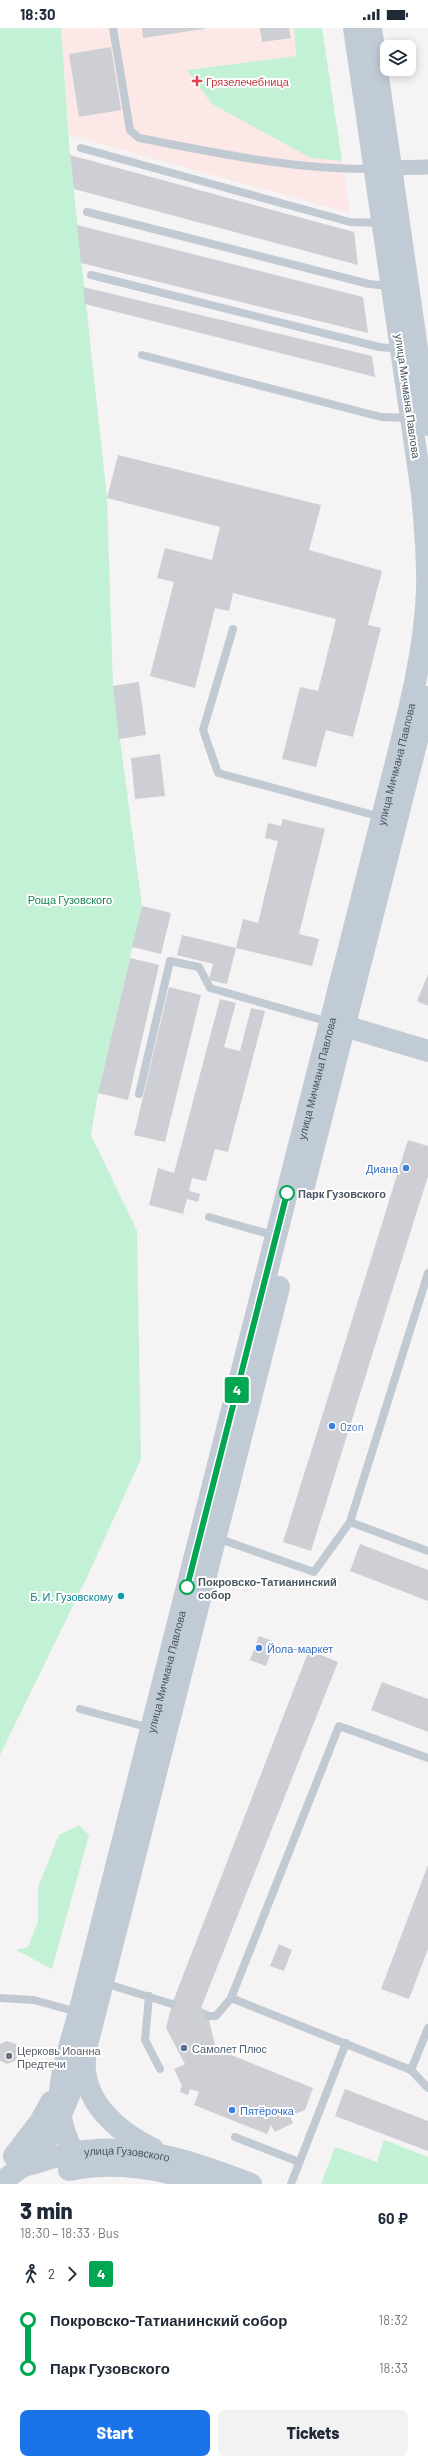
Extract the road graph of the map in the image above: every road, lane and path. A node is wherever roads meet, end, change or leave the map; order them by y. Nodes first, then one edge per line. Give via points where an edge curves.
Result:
1 (113, 28) edge
2 (354, 28) edge
3 (371, 28) edge
4 (81, 148) dead end
5 (428, 167) edge
6 (383, 168) junction
7 (87, 212) dead end
8 (384, 223) junction
9 (91, 275) dead end
10 (393, 287) junction
11 (410, 350) junction
12 (142, 355) dead end
13 (420, 424) edge
14 (233, 629) dead end
15 (422, 671) edge
16 (428, 697) edge
17 (390, 819) junction
18 (337, 1024) junction
19 (428, 1051) edge
20 (140, 1094) dead end
21 (209, 1217) dead end
22 (284, 1238) junction
23 (428, 1273) edge
24 (350, 1522) junction
25 (208, 1536) junction
26 (428, 1551) edge
27 (80, 1709) dead end
28 (159, 1730) junction
29 (428, 1758) edge
30 (95, 1981) junction
31 (150, 1996) junction
32 (0, 1998) edge
33 (231, 1998) junction
34 (172, 2004) dead end
35 (87, 2015) junction
36 (208, 2016) dead end
37 (428, 2028) edge
38 (346, 2043) junction
39 (86, 2049) junction
40 (160, 2069) dead end
41 (411, 2070) junction
42 (60, 2077) junction
43 (428, 2088) edge
44 (61, 2114) junction
45 (235, 2137) dead end
46 (165, 2155) junction
47 (78, 2160) junction
48 (299, 2162) junction
49 (23, 2166) junction
50 (0, 2167) edge
51 (0, 2172) edge
52 (0, 2183) edge
53 (3, 2184) edge
54 (208, 2184) edge
55 (251, 2184) edge
56 (291, 2184) edge

1 - 6 lane via 130,130 139,138 248,159 342,169
2 - 6 main road, улица Мичмана Павлова
3 - 6 main road, улица Мичмана Павлова
4 - 8 lane via 350,222
5 - 6 street
6 - 8 main road, улица Мичмана Павлова
6 - 11 main road, улица Мичмана Павлова
7 - 10 lane via 369,284
8 - 10 main road, улица Мичмана Павлова
9 - 11 lane via 379,347
10 - 11 main road, улица Мичмана Павлова
11 - 13 main road, улица Мичмана Павлова
12 - 13 lane via 381,417
13 - 15 main road, улица Мичмана Павлова via 427,550
14 - 17 lane via 203,730 218,773
15 - 17 main road, улица Мичмана Павлова
16 - 17 main road, улица Мичмана Павлова
17 - 18 main road, улица Мичмана Павлова
18 - 19 main road
18 - 20 lane via 210,988 199,966 170,961
18 - 22 main road, улица Мичмана Павлова
21 - 22 lane
22 - 25 main road, улица Мичмана Павлова
23 - 24 lane
24 - 25 lane via 314,1572
24 - 26 lane
25 - 28 main road, улица Мичмана Павлова
27 - 28 lane
28 - 30 main road, улица Мичмана Павлова
29 - 33 lane via 339,1726
30 - 31 lane
30 - 35 main road, улица Мичмана Павлова
31 - 34 lane
31 - 40 lane via 145,2040
32 - 35 lane via 34,2000
33 - 36 lane via 216,2016
33 - 38 lane
35 - 39 main road, улица Мичмана Павлова
35 - 42 main road, улица Мичмана Павлова
37 - 41 lane
38 - 41 lane
38 - 48 lane
39 - 44 main road, улица Мичмана Павлова
39 - 46 main road via 86,2078 96,2102 122,2131
41 - 43 lane
42 - 44 main road, улица Мичмана Павлова
42 - 50 main road via 40,2122 13,2156
44 - 47 main road via 63,2128
44 - 49 main road, улица Мичмана Павлова via 48,2138
45 - 48 lane
46 - 47 main road, улица Гузовского via 105,2149
46 - 55 main road, улица Гузовского
47 - 49 main road, улица Гузовского
47 - 53 main road, улица Гузовского
47 - 54 main road, улица Гузовского via 137,2166
48 - 56 lane
49 - 51 main road, улица Гузовского
49 - 52 main road, улица Мичмана Павлова

